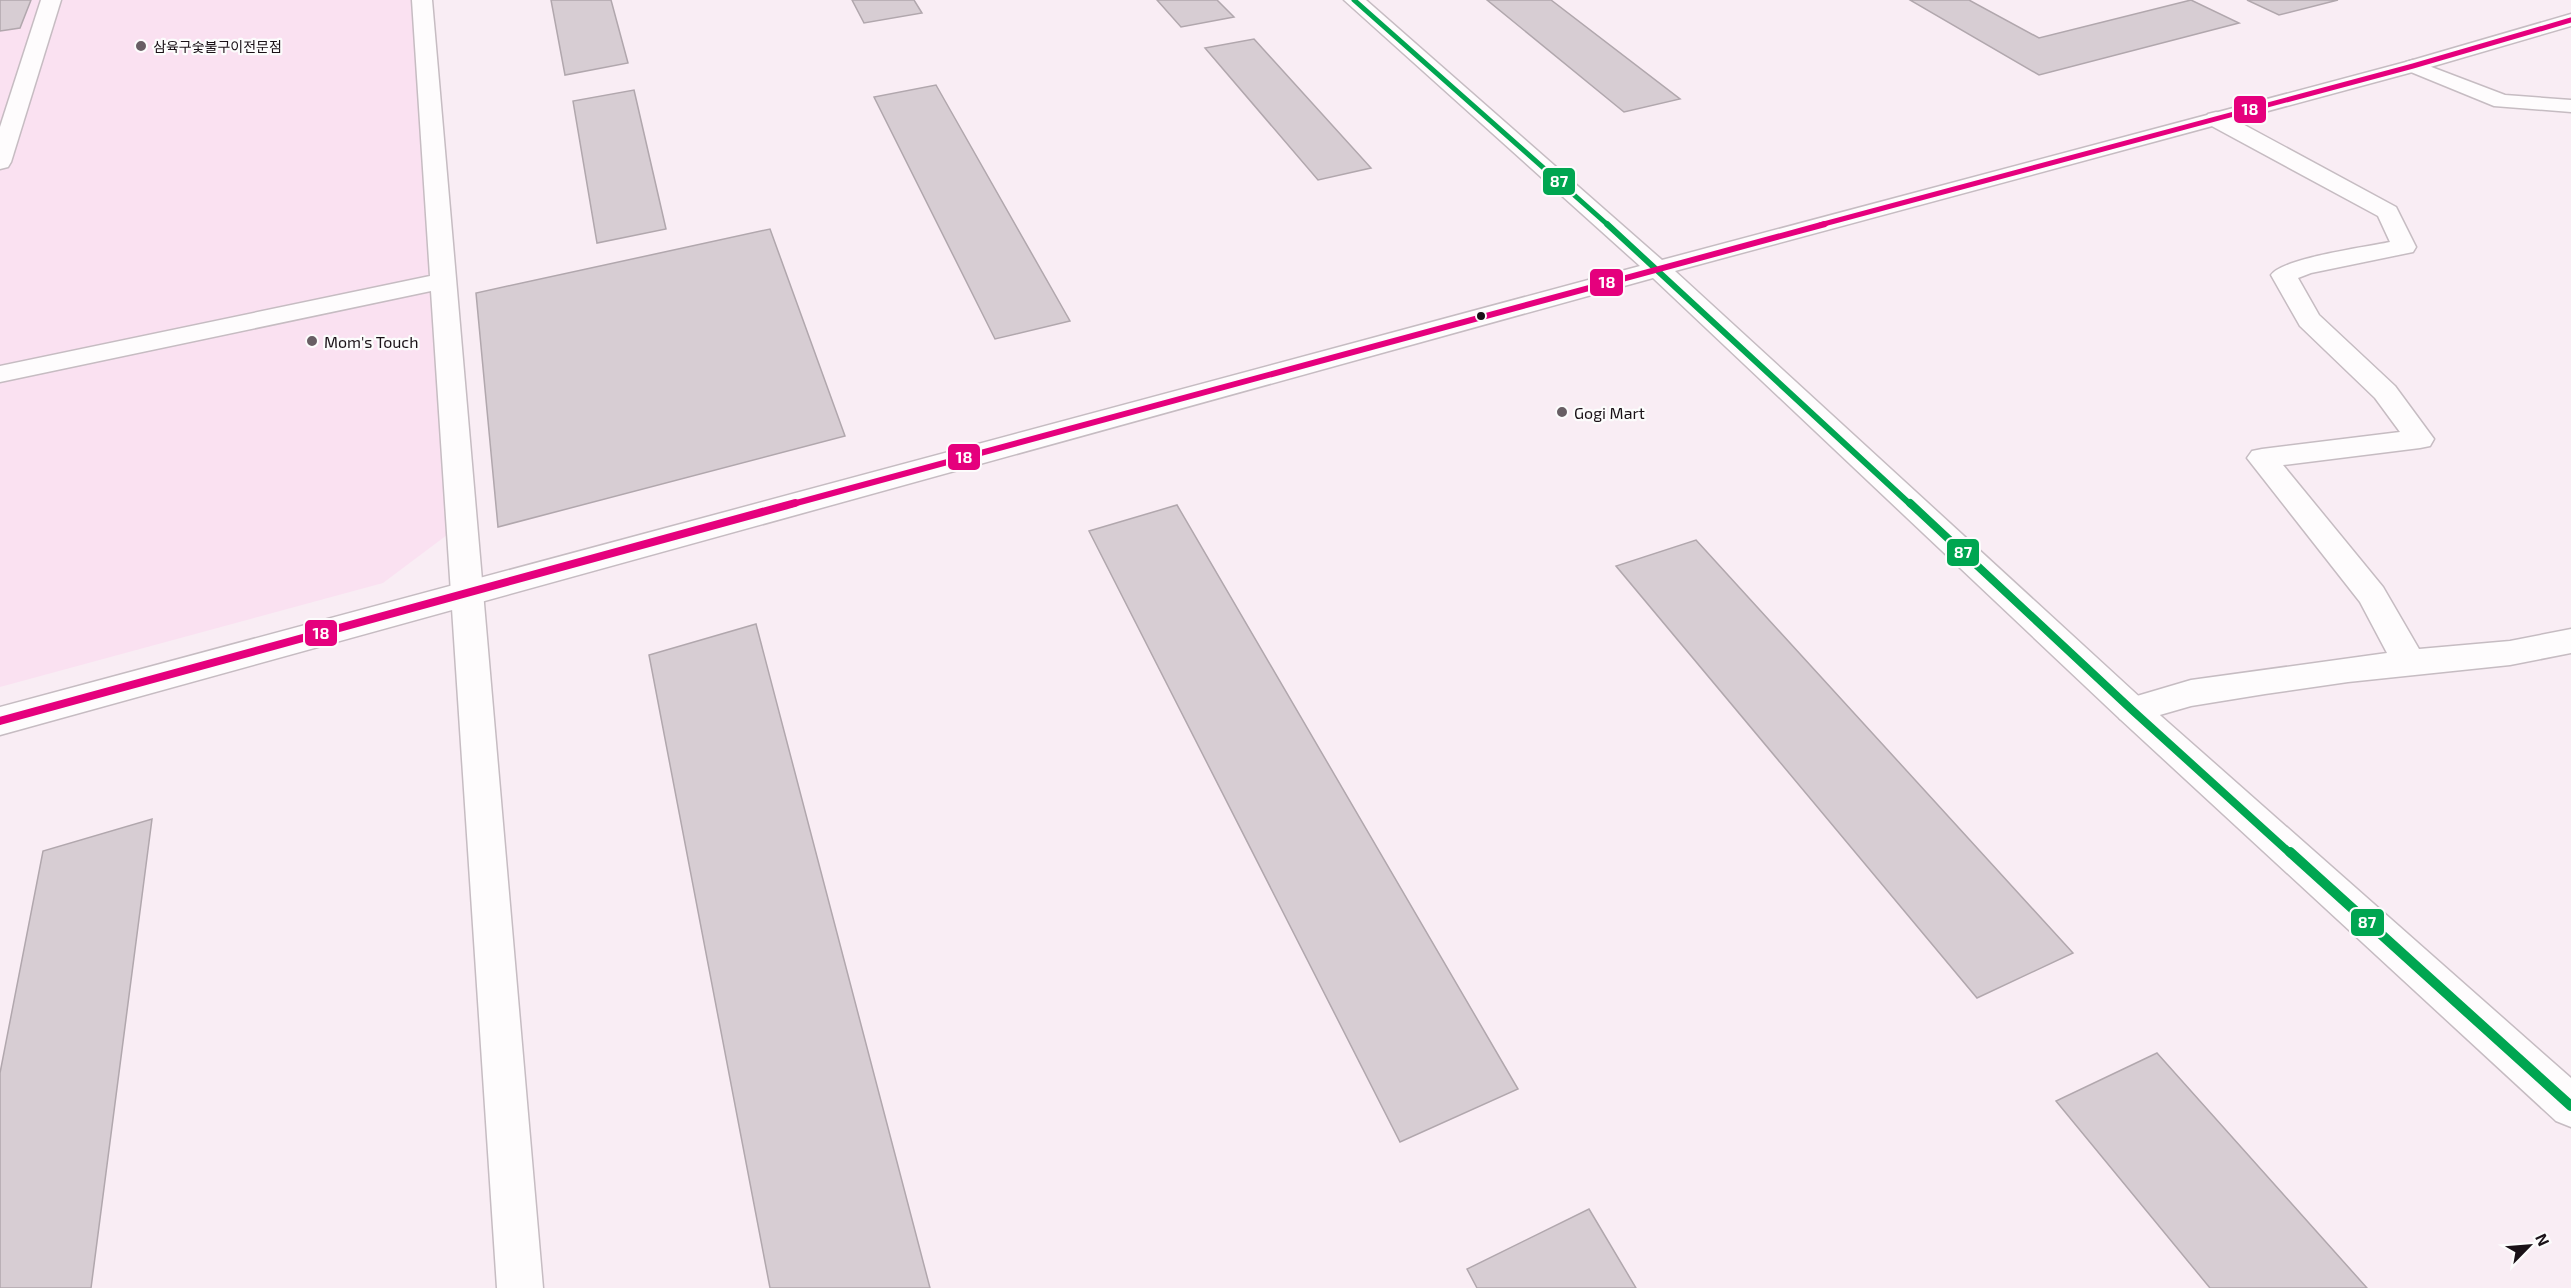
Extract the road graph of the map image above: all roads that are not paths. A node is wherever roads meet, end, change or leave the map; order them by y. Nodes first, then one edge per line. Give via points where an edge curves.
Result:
1 (51, 0) edge
2 (422, 0) edge
3 (1354, 0) edge
4 (2571, 20) edge
5 (2413, 66) junction
6 (2571, 106) edge
7 (2216, 119) junction
8 (0, 162) edge
9 (1658, 269) junction
10 (442, 281) junction
11 (0, 374) edge
12 (468, 592) junction
13 (2571, 641) edge
14 (2410, 664) junction
15 (2132, 710) junction
16 (0, 721) edge
17 (2571, 1106) edge
18 (520, 1288) edge

1 - 8 street
2 - 10 street
3 - 9 street
4 - 5 street
5 - 6 street via 2502,101
5 - 7 street
7 - 9 street
7 - 14 street via 2388,212 2404,247 2304,267 2284,275 2309,320 2385,392 2420,439 2262,458 2372,595
9 - 12 street
9 - 15 street
10 - 11 street
10 - 12 street
12 - 16 street
12 - 18 street
13 - 14 street via 2510,653
14 - 15 street via 2244,684 2191,693
15 - 17 street

